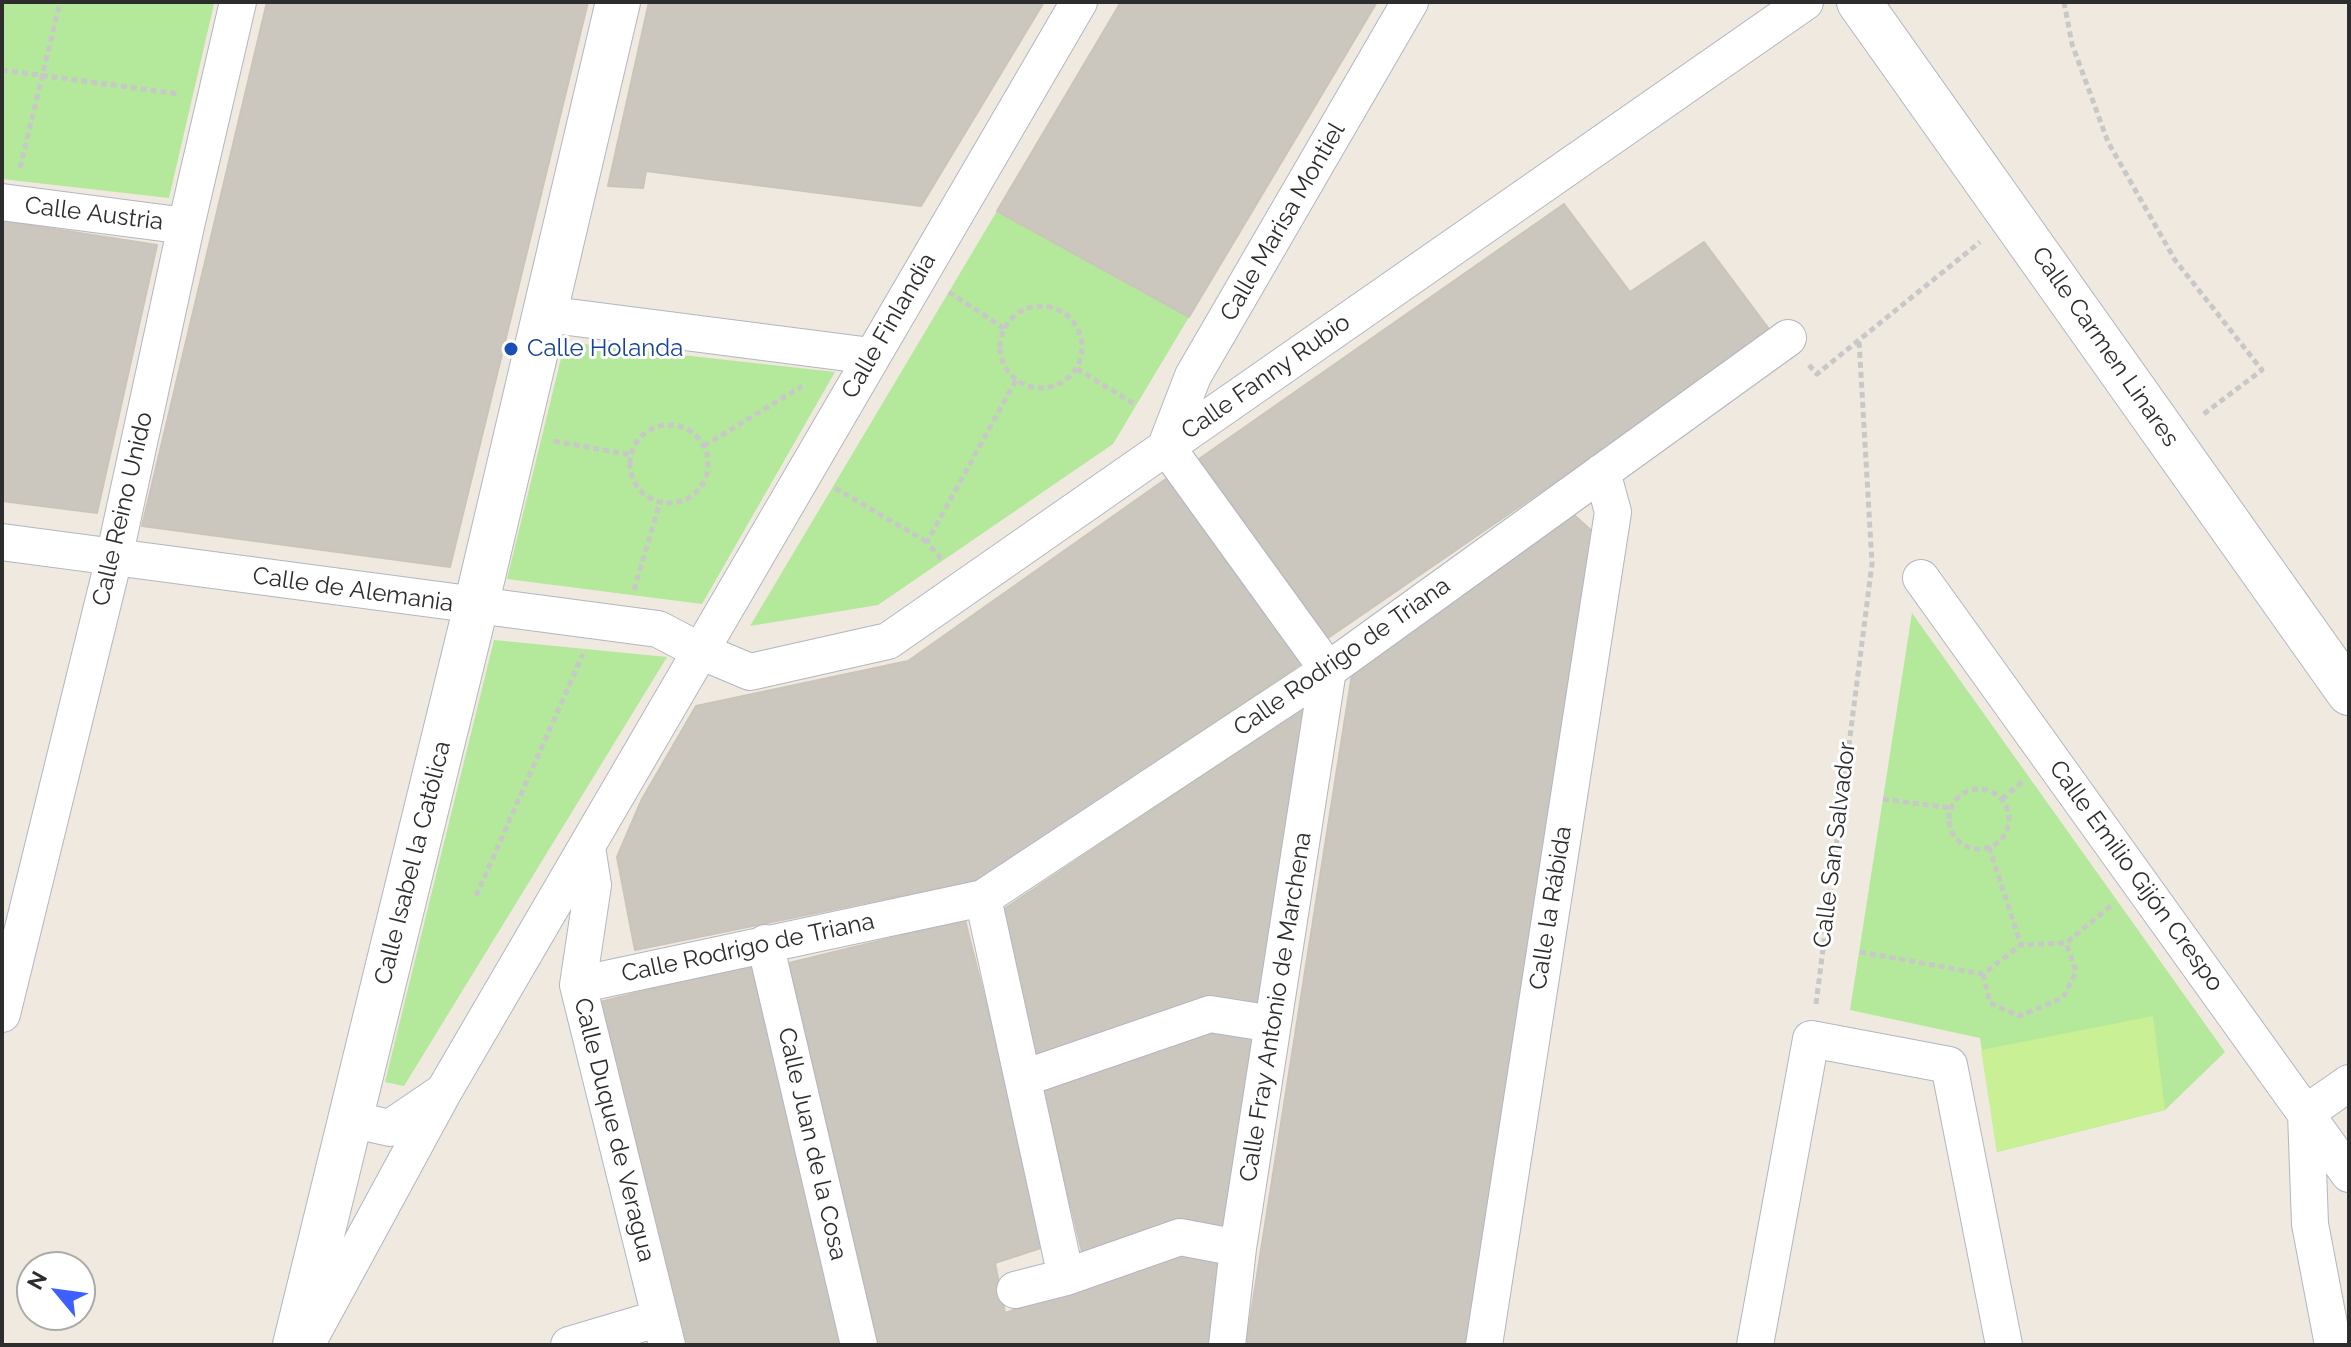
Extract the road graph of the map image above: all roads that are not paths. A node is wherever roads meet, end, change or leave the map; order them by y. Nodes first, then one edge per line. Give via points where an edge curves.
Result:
1 (238, 2) edge
2 (618, 2) edge
3 (1079, 2) edge
4 (1410, 2) edge
5 (1805, 2) edge
6 (1859, 2) edge
7 (10, 191) edge
8 (186, 226) junction
9 (545, 314) junction
10 (1788, 338) road end
11 (871, 356) junction
12 (1166, 446) junction
13 (1602, 472) junction
14 (2, 542) edge
15 (114, 558) junction
16 (1921, 578) dead end
17 (476, 606) junction
18 (700, 651) junction
19 (1328, 670) junction
20 (2349, 693) edge
21 (587, 847) junction
22 (983, 898) junction
23 (765, 943) junction
24 (578, 985) junction
25 (2, 1014) edge
26 (1273, 1024) junction
27 (1024, 1078) junction
28 (2349, 1083) edge
29 (444, 1091) junction
30 (2306, 1113) junction
31 (350, 1119) junction
32 (2349, 1174) edge
33 (1238, 1248) junction
34 (1066, 1277) junction
35 (1015, 1290) dead end
36 (663, 1331) edge
37 (295, 1345) edge
38 (306, 1345) edge
39 (569, 1345) edge
40 (859, 1345) edge
41 (1227, 1345) edge
42 (1484, 1345) edge
43 (1755, 1345) edge
44 (2004, 1345) edge
45 (2333, 1345) edge

1 - 8 street, Calle Reino Unido
2 - 9 street
3 - 11 street, Calle Finlandia
4 - 12 street, Calle Marisa Montiel via 1193,376
5 - 12 street, Calle Fanny Rubio
6 - 20 street, Calle Carmen Linares
7 - 8 street, Calle Austria
8 - 15 street, Calle Reino Unido
9 - 11 street
9 - 17 street
10 - 13 street, Calle Rodrigo de Triana
11 - 18 street, Calle Finlandia
12 - 18 street, Calle Fanny Rubio via 888,641 750,672
12 - 19 street
13 - 19 street, Calle Rodrigo de Triana
13 - 42 street, Calle la Rábida via 1613,512
14 - 15 street, Calle de Alemania
15 - 17 street, Calle de Alemania
15 - 25 street, Calle Reino Unido
16 - 30 street, Calle Emilio Gijón Crespo
17 - 18 street, Calle de Alemania via 658,629
17 - 31 street, Calle Isabel la Católica
18 - 21 street
19 - 22 street, Calle Rodrigo de Triana
19 - 26 street, Calle Fray Antonio de Marchena
21 - 24 street, Calle Duque de Veragua via 593,885
21 - 29 street
22 - 23 street, Calle Rodrigo de Triana
22 - 27 street
23 - 24 street, Calle Rodrigo de Triana
23 - 40 street, Calle Juan de la Cosa
24 - 36 street, Calle Duque de Veragua
26 - 27 street via 1210,1014
26 - 33 street, Calle Fray Antonio de Marchena
27 - 34 street
28 - 30 street
29 - 31 street via 390,1128
29 - 38 street
30 - 32 street, Calle Emilio Gijón Crespo
30 - 45 street via 2310,1224
31 - 37 street, Calle Isabel la Católica
33 - 34 street via 1180,1237
33 - 41 street, Calle Fray Antonio de Marchena
34 - 35 street
36 - 39 street, Calle Duque de Veragua
43 - 44 street via 1811,1039 1949,1065

